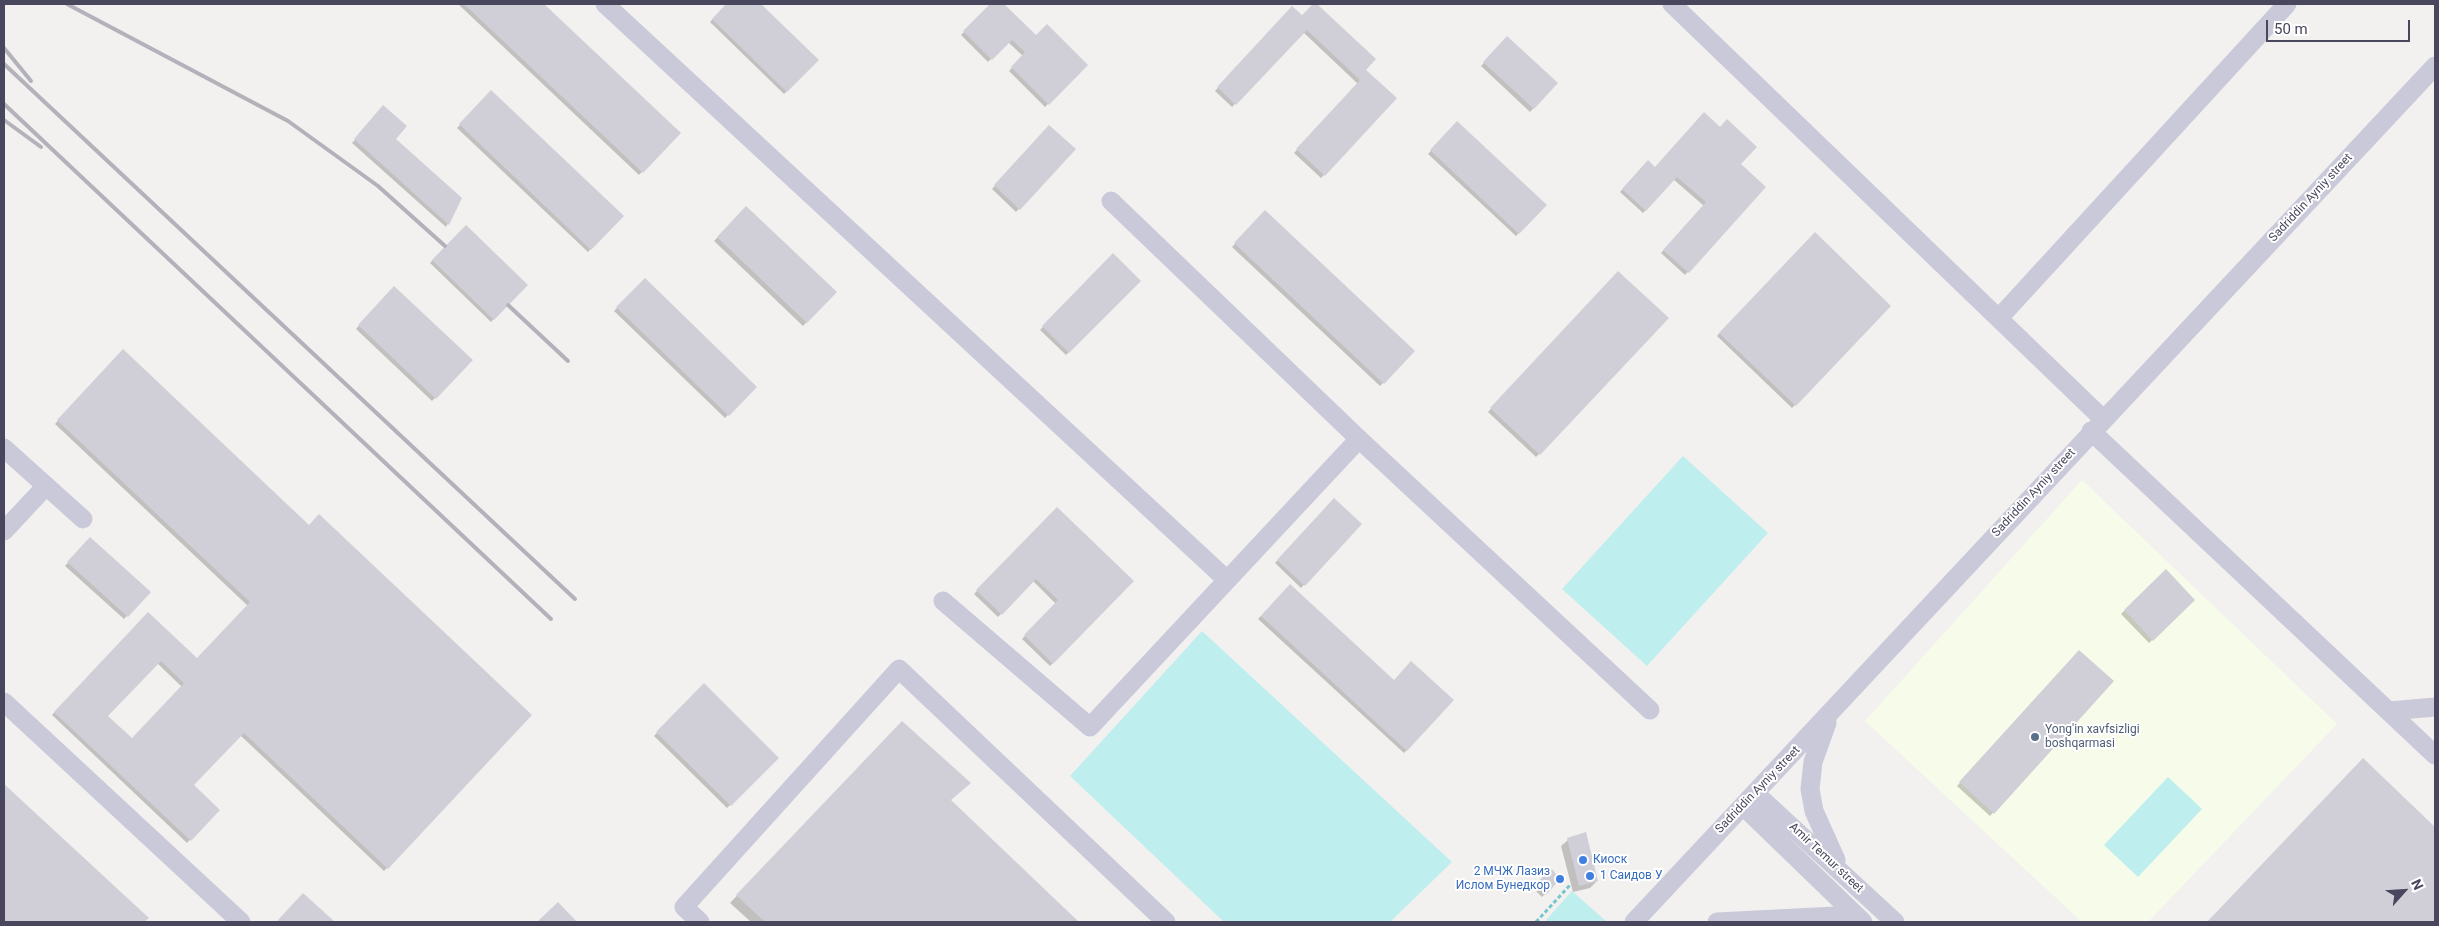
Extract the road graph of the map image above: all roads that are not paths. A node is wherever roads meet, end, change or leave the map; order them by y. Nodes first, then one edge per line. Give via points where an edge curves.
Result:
1 (605, 4) edge
2 (1672, 4) edge
3 (2287, 4) edge
4 (2435, 66) edge
5 (1111, 201) dead end
6 (1999, 318) junction
7 (2097, 425) junction
8 (1359, 439) junction
9 (4, 448) edge
10 (46, 486) junction
11 (82, 520) dead end
12 (4, 531) edge
13 (1227, 580) junction
14 (943, 601) dead end
15 (4, 702) edge
16 (2435, 707) edge
17 (1650, 710) dead end
18 (2389, 712) junction
19 (1830, 714) junction
20 (2435, 755) edge
21 (1749, 800) junction
22 (1844, 874) junction
23 (1859, 919) edge
24 (241, 922) edge
25 (700, 922) edge
26 (1166, 922) edge
27 (1634, 922) edge
28 (1717, 922) edge
29 (1895, 922) edge

1 - 13 street
2 - 6 street
3 - 6 street
4 - 7 street, Sadriddin Ayniy street
5 - 8 street
6 - 7 street
7 - 18 street
7 - 19 street, Sadriddin Ayniy street
8 - 13 street
8 - 17 street
9 - 10 street
10 - 11 street
10 - 12 street
13 - 14 street via 1090,727
15 - 24 street
16 - 18 street
18 - 20 street
19 - 21 street, Sadriddin Ayniy street
19 - 22 street via 1813,762 1810,789 1823,834
21 - 22 street, Amir Temur street
21 - 23 street, Amir Temur street
21 - 27 street, Sadriddin Ayniy street
22 - 29 street, Amir Temur street
23 - 28 street
25 - 26 street via 684,907 899,669

